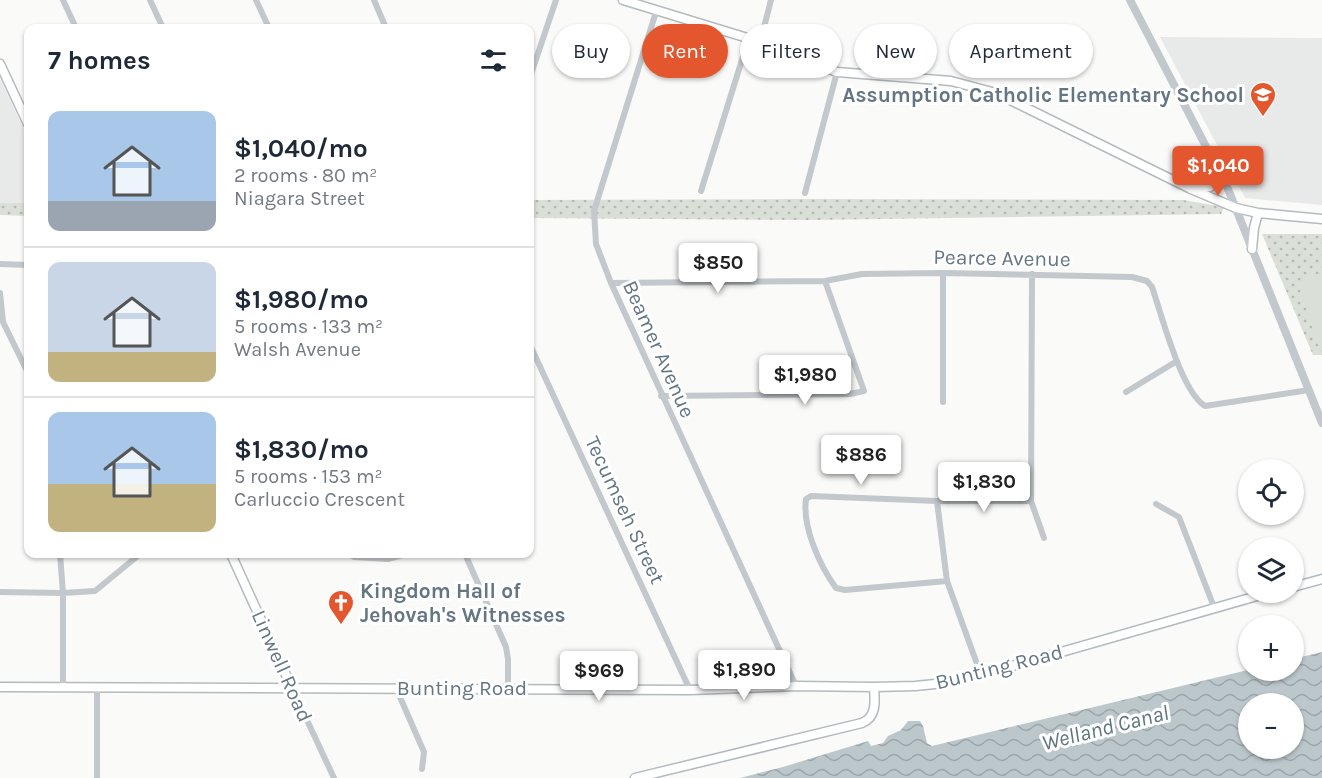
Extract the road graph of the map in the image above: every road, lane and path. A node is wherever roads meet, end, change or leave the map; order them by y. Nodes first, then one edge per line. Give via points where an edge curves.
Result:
1 (63, 0) edge
2 (150, 0) edge
3 (256, 0) edge
4 (374, 0) edge
5 (556, 0) edge
6 (623, 0) edge
7 (771, 0) edge
8 (1130, 0) edge
9 (656, 12) junction
10 (74, 24) edge
11 (161, 24) edge
12 (267, 24) edge
13 (384, 24) edge
14 (765, 24) edge
15 (740, 36) edge
16 (0, 64) edge
17 (534, 65) edge
18 (740, 66) edge
19 (842, 72) edge
20 (835, 78) edge
21 (24, 115) edge
22 (1221, 176) junction
23 (1191, 189) junction
24 (701, 191) dead end
25 (806, 193) dead end
26 (1236, 208) junction
27 (1258, 213) junction
28 (1322, 219) edge
29 (1252, 249) junction
30 (0, 264) edge
31 (24, 265) edge
32 (943, 273) junction
33 (1032, 274) junction
34 (825, 281) junction
35 (611, 284) junction
36 (0, 293) edge
37 (534, 354) edge
38 (1177, 361) junction
39 (24, 365) edge
40 (1309, 390) junction
41 (1126, 392) dead end
42 (662, 396) junction
43 (943, 402) dead end
44 (1322, 423) edge
45 (937, 501) junction
46 (1031, 501) junction
47 (1156, 504) dead end
48 (1044, 538) dead end
49 (60, 558) edge
50 (135, 558) edge
51 (233, 558) edge
52 (371, 558) edge
53 (392, 558) edge
54 (467, 558) edge
55 (1322, 579) edge
56 (948, 581) junction
57 (1304, 584) edge
58 (0, 592) edge
59 (63, 593) junction
60 (1238, 601) edge
61 (1214, 607) junction
62 (981, 675) junction
63 (796, 686) junction
64 (0, 687) edge
65 (63, 687) junction
66 (97, 687) junction
67 (874, 687) junction
68 (292, 688) junction
69 (396, 688) junction
70 (508, 688) junction
71 (690, 690) junction
72 (422, 769) dead end
73 (97, 778) edge
74 (334, 778) edge
75 (635, 778) edge

1 - 10 street
2 - 11 street
3 - 12 street
4 - 13 street
5 - 17 street
6 - 9 main road
7 - 14 street
8 - 22 street
9 - 15 main road
9 - 35 street, Beamer Avenue via 594,211 596,244
16 - 21 main road
18 - 24 street
19 - 23 main road via 951,81 996,93
20 - 25 street
22 - 23 main road via 1210,187
22 - 26 street
23 - 26 main road
26 - 27 main road
26 - 29 street
27 - 28 main road
27 - 29 main road
29 - 40 street
30 - 31 street
32 - 33 street, Pearce Avenue
32 - 34 street, Pearce Avenue via 862,274
32 - 43 street
33 - 38 street, Pearce Avenue via 1132,277 1147,282
33 - 46 street
34 - 35 street, Pearce Avenue
34 - 42 street via 864,392
35 - 42 street, Beamer Avenue
36 - 39 street via 3,322
37 - 71 street, Tecumseh Street
38 - 40 street, Pearce Avenue via 1198,402 1205,406
38 - 41 street
40 - 44 street
42 - 63 street, Beamer Avenue
45 - 46 street
45 - 56 street
45 - 56 street via 811,496 806,499 804,511 826,574 836,588
46 - 48 street
47 - 61 street via 1179,517
49 - 59 street
50 - 59 street via 95,591
51 - 68 main road, Linwell Road
52 - 53 street
54 - 70 street via 506,647
55 - 57 main road
56 - 62 street
58 - 59 street
59 - 65 street
60 - 61 main road, Bunting Road
61 - 62 main road, Bunting Road
62 - 67 main road, Bunting Road via 945,683
63 - 67 main road, Bunting Road
63 - 71 main road, Bunting Road
64 - 65 main road, Bunting Road
65 - 66 main road, Bunting Road
66 - 68 main road, Bunting Road
66 - 73 street
67 - 75 main road via 873,713 866,721
68 - 69 main road, Bunting Road
68 - 74 street, Linwell Road
69 - 70 main road, Bunting Road
69 - 72 street via 424,752
70 - 71 main road, Bunting Road

